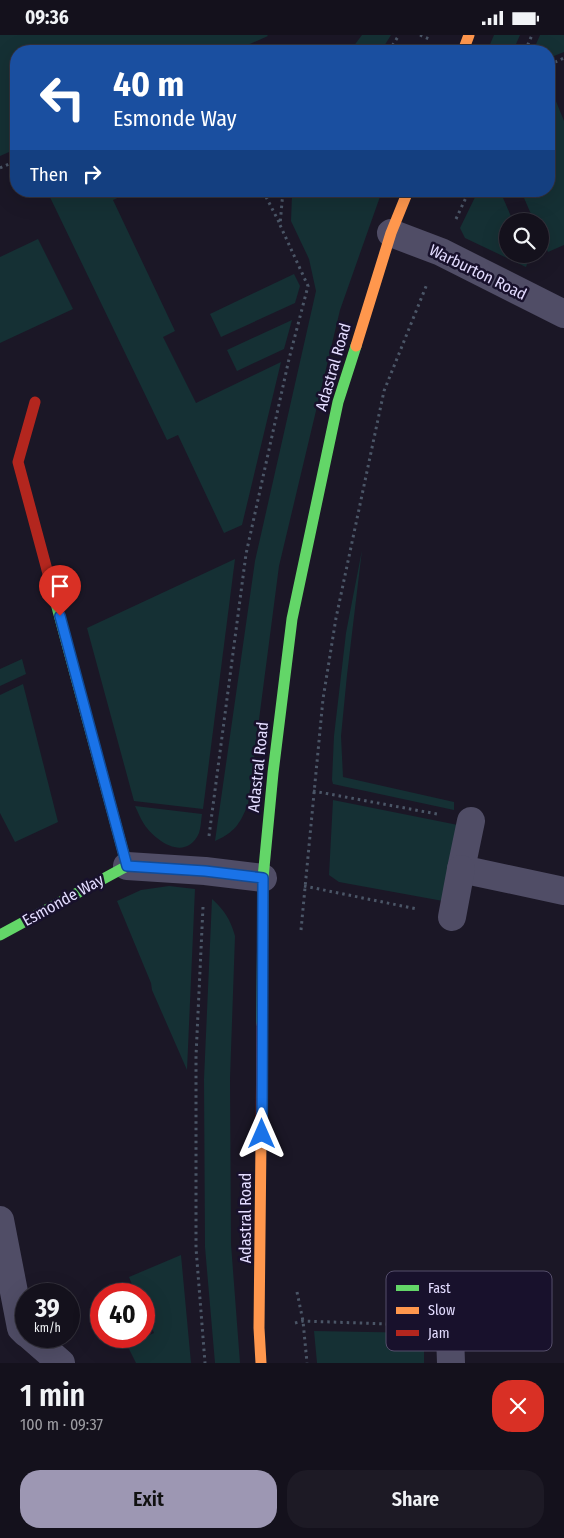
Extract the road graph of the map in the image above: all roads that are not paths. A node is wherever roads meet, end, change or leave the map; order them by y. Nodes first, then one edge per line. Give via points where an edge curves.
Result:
1 (406, 197) edge
2 (391, 233) junction
3 (564, 314) edge
4 (35, 402) dead end
5 (471, 821) road end
6 (127, 866) junction
7 (462, 869) junction
8 (263, 878) junction
9 (564, 891) edge
10 (452, 917) road end
11 (0, 935) edge
12 (0, 1220) edge
13 (15, 1301) edge
14 (44, 1348) edge
15 (61, 1363) edge
16 (262, 1363) edge

1 - 2 street, Adastral Road
2 - 3 street, Warburton Road via 442,252
2 - 8 street, Adastral Road via 338,402 292,619
4 - 6 street via 18,462
5 - 7 street
6 - 8 street
6 - 11 street, Esmonde Way
7 - 9 street
7 - 10 street
8 - 16 street, Adastral Road via 259,1328
12 - 13 street
14 - 15 street

